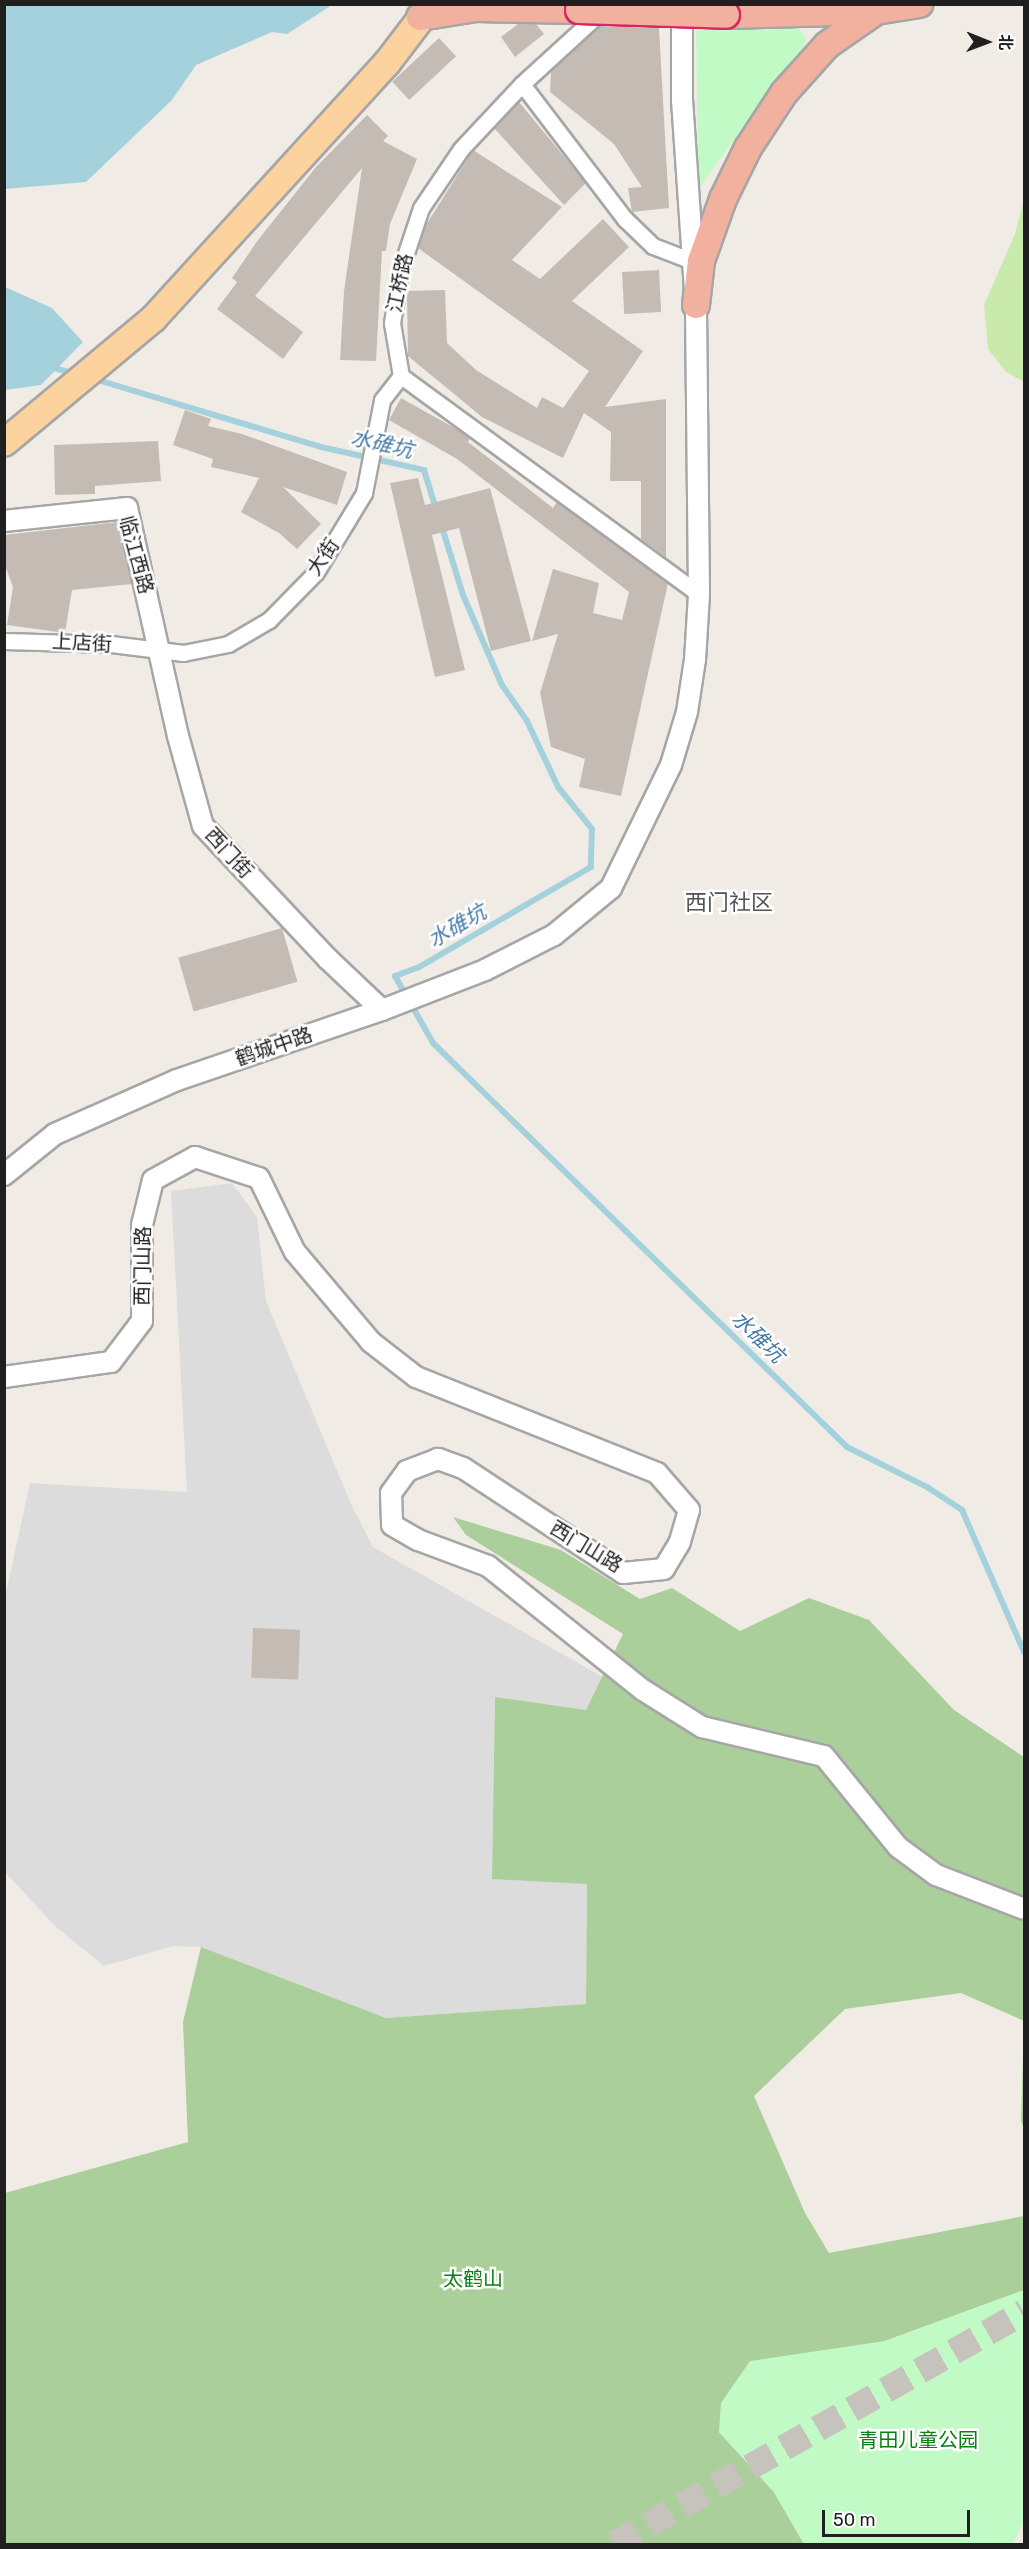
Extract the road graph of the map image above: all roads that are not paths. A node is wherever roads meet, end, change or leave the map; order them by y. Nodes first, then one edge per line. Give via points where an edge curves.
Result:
1 (610, 4) edge
2 (682, 4) edge
3 (851, 4) edge
4 (919, 4) edge
5 (426, 11) edge
6 (876, 11) junction
7 (522, 84) junction
8 (692, 261) junction
9 (696, 305) junction
10 (401, 376) junction
11 (4, 443) edge
12 (4, 521) edge
13 (699, 594) junction
14 (4, 641) edge
15 (158, 650) junction
16 (389, 1008) junction
17 (4, 1175) edge
18 (4, 1377) edge
19 (1024, 1909) edge

1 - 7 street, 江桥路
2 - 8 street, 鹤城中路 via 682,100
3 - 6 highway
4 - 6 highway
5 - 6 highway, bridge via 579,10 726,15
5 - 11 main road via 387,63 154,318
6 - 9 highway via 827,45 784,93 748,148 723,199 701,261
7 - 8 street via 625,219 653,246
7 - 10 street, 江桥路 via 461,149 421,208 400,271 392,323
8 - 9 street, 鹤城中路
9 - 13 street, 鹤城中路
10 - 13 street
10 - 15 street, 大街 via 382,400 364,493 316,573 269,620 228,644 183,653
12 - 15 street, 临江西路 via 127,508
13 - 16 street, 鹤城中路 via 687,712 671,765 611,888 554,934 485,970
14 - 15 street, 上店街 via 111,644
15 - 16 street, 西门街 via 203,826 328,959
16 - 17 street, 鹤城中路 via 177,1080 55,1134
18 - 19 street, 西门山路 via 111,1362 142,1321 142,1225 153,1180 195,1157 259,1178 295,1252 371,1342 407,1370 657,1473 688,1510 680,1542 664,1569 623,1573 463,1468 438,1459 407,1471 391,1493 392,1525 418,1540 488,1566 643,1690 702,1727 824,1756 898,1847 936,1875

